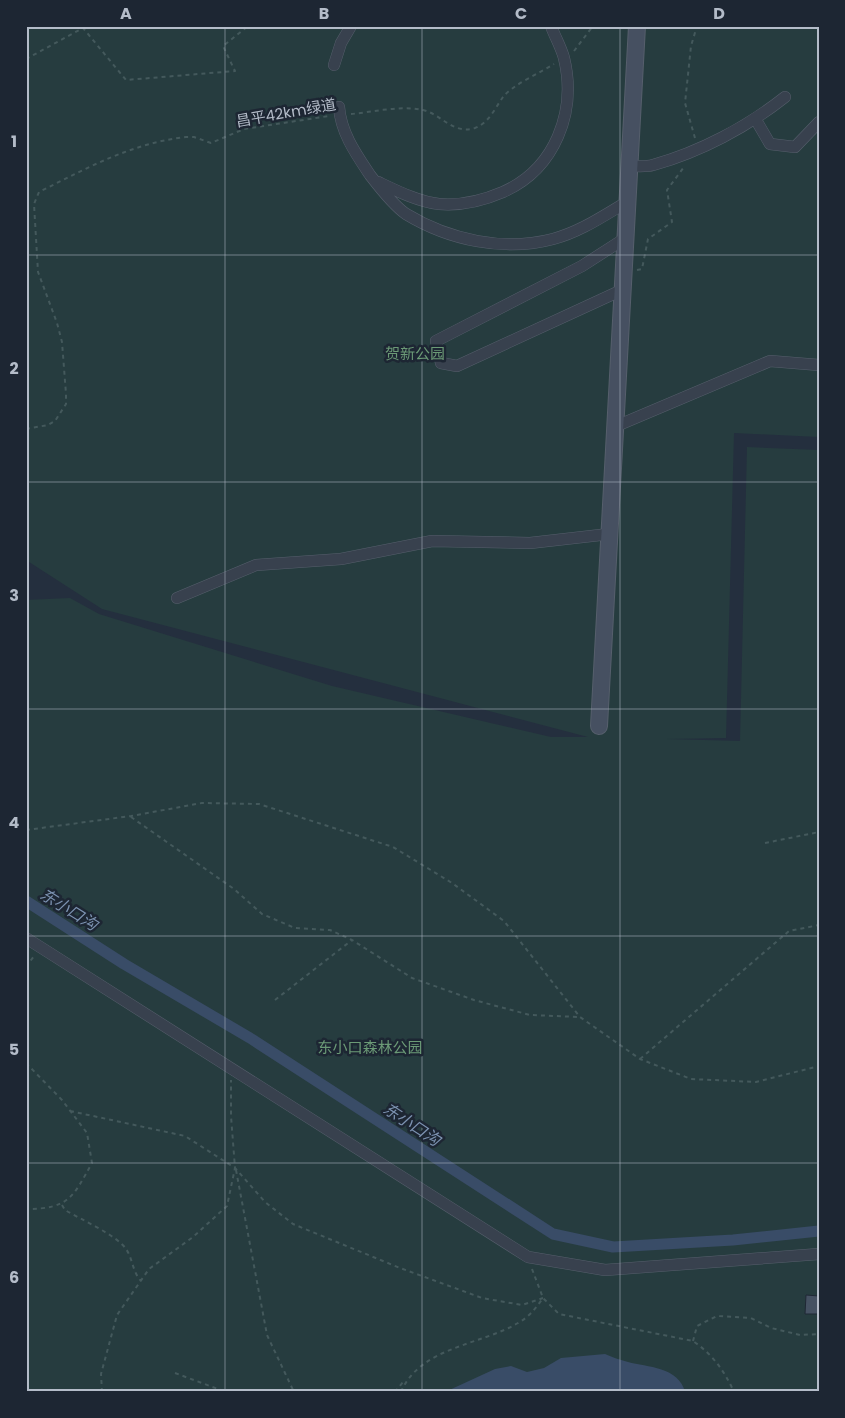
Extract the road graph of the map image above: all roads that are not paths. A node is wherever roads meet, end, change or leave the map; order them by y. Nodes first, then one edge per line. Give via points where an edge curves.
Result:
1 (352, 26) edge
2 (551, 26) edge
3 (637, 26) edge
4 (334, 65) dead end
5 (785, 97) dead end
6 (340, 111) road end
7 (756, 120) junction
8 (819, 122) edge
9 (630, 166) junction
10 (374, 180) junction
11 (627, 202) junction
12 (624, 239) junction
13 (622, 290) junction
14 (819, 365) edge
15 (614, 427) junction
16 (609, 534) junction
17 (177, 598) dead end
18 (599, 726) dead end
19 (26, 938) edge
20 (819, 1254) edge

1 - 4 street via 341,43
2 - 10 street via 564,58 567,106 561,134 531,175 491,197 451,204 437,204 414,197
3 - 9 street
5 - 7 street
6 - 10 street via 355,153
7 - 8 street via 770,144 795,147
7 - 9 street via 651,166
9 - 11 street
10 - 11 street via 405,213 459,238 492,244 525,244 553,239 589,226
11 - 12 street
12 - 13 street
12 - 13 street via 582,266 436,341 441,363 457,366
13 - 15 street
14 - 15 street via 770,361
15 - 16 street
16 - 17 street via 530,543 432,541 341,559 256,565
16 - 18 street
19 - 20 street via 528,1257 605,1270

